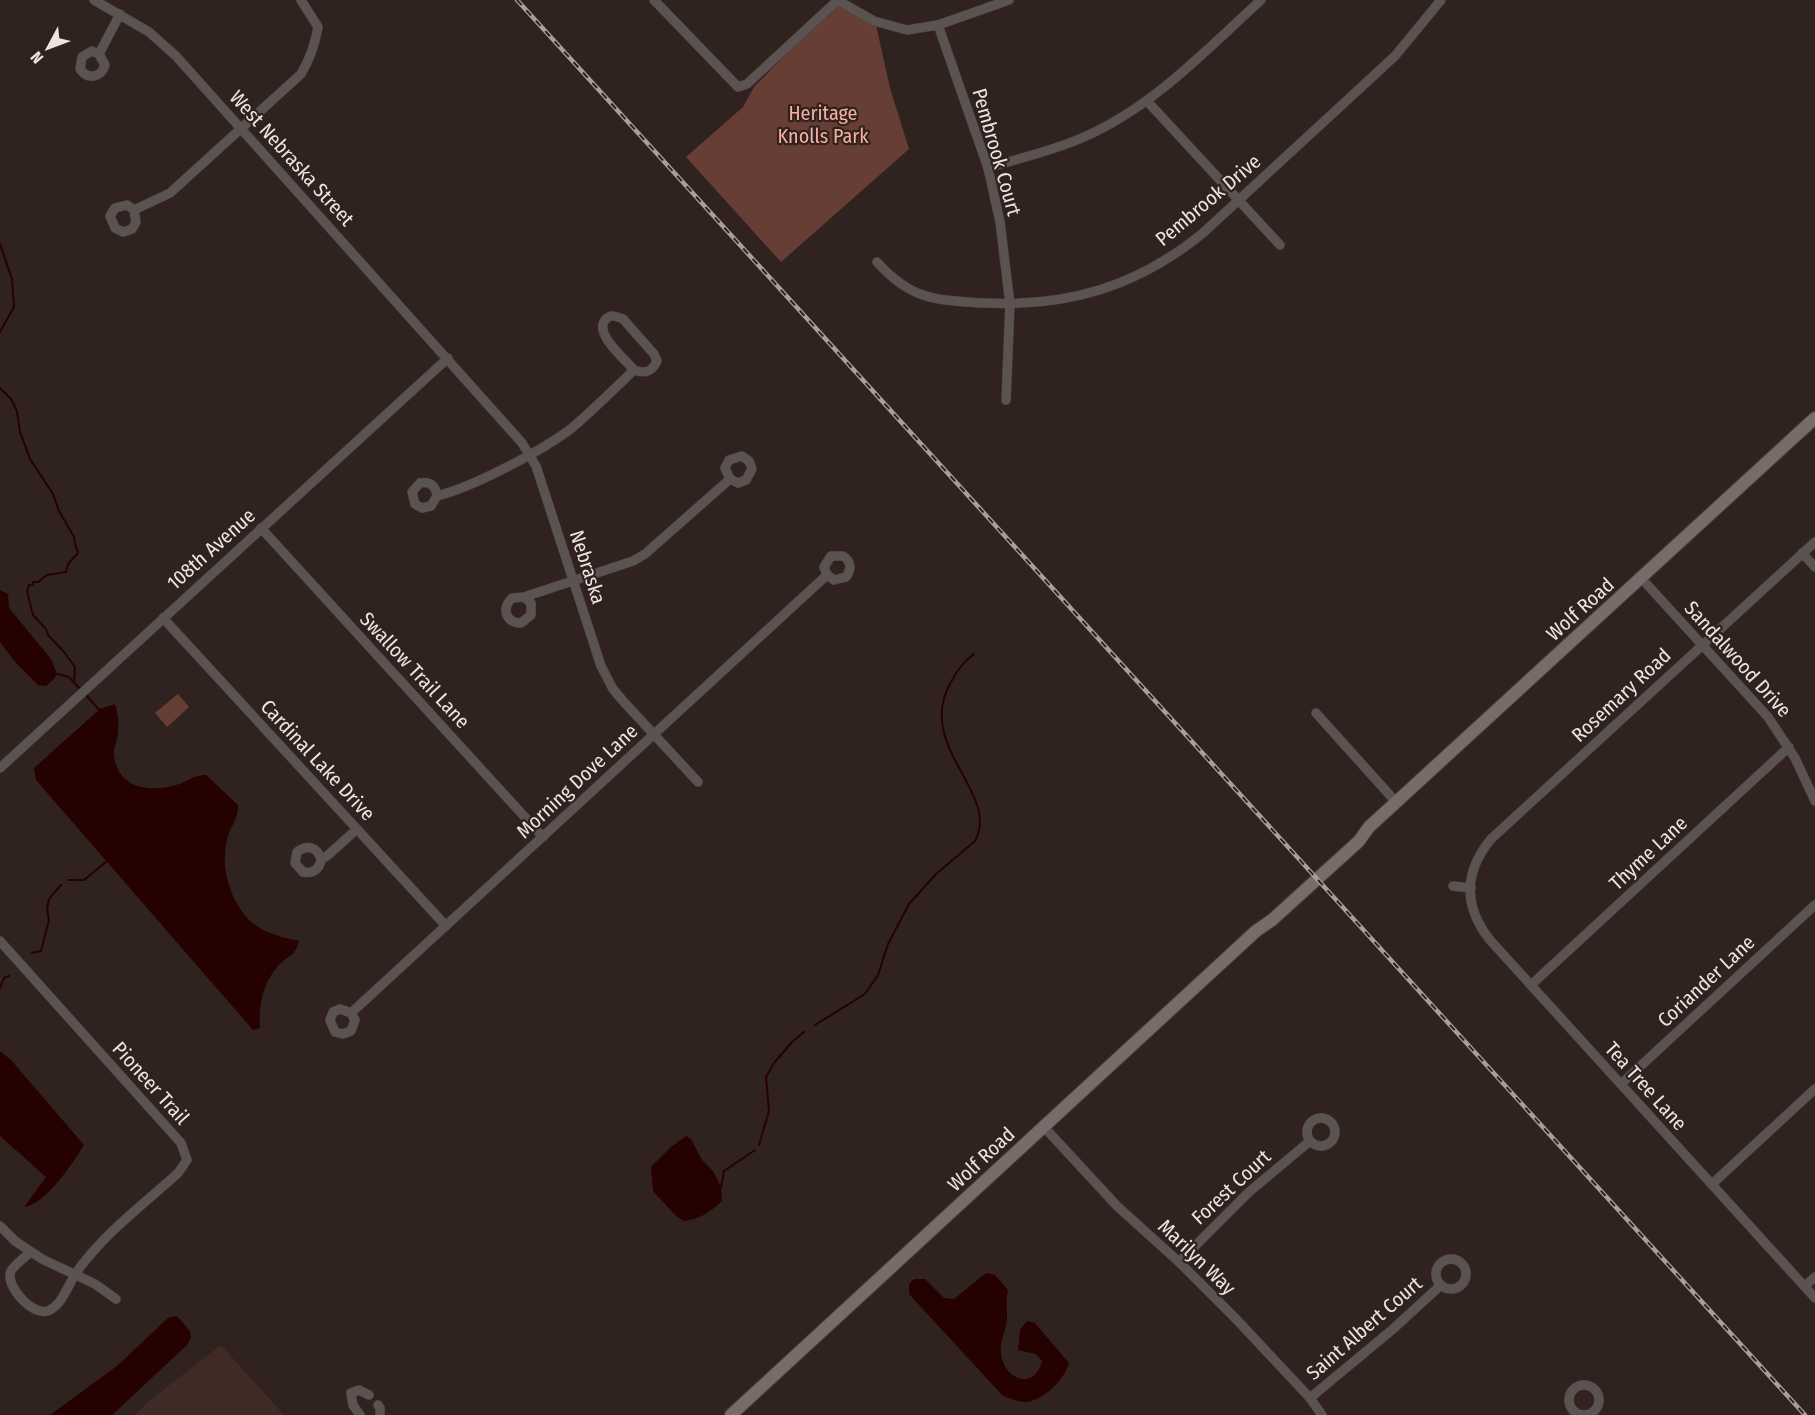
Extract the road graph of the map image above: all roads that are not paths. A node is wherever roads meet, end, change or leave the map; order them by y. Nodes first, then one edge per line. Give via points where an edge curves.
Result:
1 (93, 0) edge
2 (301, 0) edge
3 (654, 0) edge
4 (839, 0) edge
5 (1009, 0) edge
6 (1261, 0) edge
7 (1441, 0) edge
8 (120, 14) junction
9 (938, 25) junction
10 (99, 54) dead end
11 (1147, 102) junction
12 (241, 129) junction
13 (987, 168) junction
14 (1238, 200) junction
15 (134, 210) dead end
16 (1280, 245) dead end
17 (877, 262) dead end
18 (1010, 304) junction
19 (448, 358) junction
20 (634, 370) junction
21 (1006, 400) dead end
22 (1815, 418) edge
23 (530, 454) junction
24 (730, 479) dead end
25 (437, 496) dead end
26 (261, 528) junction
27 (1815, 542) edge
28 (1802, 554) junction
29 (1815, 567) edge
30 (827, 575) dead end
31 (1641, 579) junction
32 (574, 581) junction
33 (524, 597) dead end
34 (163, 618) junction
35 (1702, 645) junction
36 (1316, 713) dead end
37 (654, 735) junction
38 (1789, 747) junction
39 (0, 768) edge
40 (698, 782) dead end
41 (1815, 801) edge
42 (1396, 802) junction
43 (357, 829) junction
44 (543, 837) junction
45 (321, 859) dead end
46 (1453, 886) dead end
47 (1471, 888) junction
48 (1815, 905) edge
49 (446, 926) junction
50 (0, 941) edge
51 (1531, 985) junction
52 (351, 1013) dead end
53 (1621, 1084) junction
54 (1815, 1089) edge
55 (1044, 1127) junction
56 (1310, 1142) dead end
57 (1712, 1184) junction
58 (0, 1226) edge
59 (31, 1252) junction
60 (1179, 1263) junction
61 (75, 1275) junction
62 (1815, 1276) edge
63 (1441, 1285) dead end
64 (1805, 1286) junction
65 (1815, 1298) edge
66 (116, 1299) dead end
67 (369, 1395) dead end
68 (1310, 1398) junction
69 (378, 1405) dead end
70 (358, 1414) edge
71 (380, 1415) edge
72 (731, 1415) edge
73 (1322, 1415) edge

1 - 8 street, West Nebraska Street
2 - 12 street via 318,27 308,62 301,74
3 - 4 street via 738,87 747,84
4 - 9 street via 874,21 907,30
5 - 9 street
6 - 11 street
7 - 14 street, Pembrook Drive via 1395,56
8 - 10 street
8 - 12 street, West Nebraska Street via 176,56
9 - 13 street, Pembrook Court
11 - 13 street via 1083,138
11 - 14 street
12 - 15 street via 170,193
12 - 19 street, West Nebraska Street
13 - 18 street, Pembrook Court via 1000,222
14 - 16 street
14 - 18 street, Pembrook Drive via 1191,243 1140,275 1073,298
17 - 18 street, Pembrook Drive via 890,278 911,291 938,300
18 - 21 street, Pembrook Court
19 - 23 street, Nebraska
19 - 26 street, 108th Avenue
20 - 20 street via 641,373 654,367 654,354 623,319 609,317 603,322 604,337
20 - 23 street via 563,435
22 - 31 main road, Wolf Road
23 - 25 street
23 - 32 street, Nebraska
24 - 32 street via 645,554
26 - 34 street, 108th Avenue
26 - 44 street, Swallow Trail Lane
27 - 28 street, Rosemary Road
28 - 29 street
28 - 35 street, Rosemary Road
30 - 37 street, Morning Dove Lane
31 - 35 street, Sandalwood Drive
31 - 42 main road, Wolf Road
32 - 33 street
32 - 37 street, Nebraska via 601,666 613,689
34 - 39 street, 108th Avenue
34 - 43 street, Cardinal Lake Drive
35 - 38 street, Sandalwood Drive via 1768,717
35 - 47 street, Rosemary Road via 1491,838 1473,869
36 - 42 street
37 - 40 street, Nebraska
37 - 44 street, Morning Dove Lane
38 - 41 street, Sandalwood Drive
38 - 51 street, Thyme Lane
42 - 55 main road, Wolf Road via 1267,915 1256,931
43 - 45 street
43 - 49 street, Cardinal Lake Drive
44 - 49 street, Morning Dove Lane
46 - 47 street
47 - 51 street, Tea Tree Lane via 1471,907 1481,929
48 - 53 street, Coriander Lane
49 - 52 street, Morning Dove Lane
50 - 61 street, Pioneer Trail via 181,1143 187,1160 178,1173 94,1249
51 - 53 street, Tea Tree Lane
53 - 57 street, Tea Tree Lane
54 - 57 street
55 - 60 street, Marilyn Way via 1117,1206
55 - 72 main road, Wolf Road
56 - 60 street, Forest Court via 1249,1192
57 - 64 street, Tea Tree Lane
58 - 59 street
59 - 61 street
59 - 61 street via 12,1271 10,1279 34,1310 50,1310 62,1299
60 - 68 street, Marilyn Way
61 - 66 street
62 - 64 street
63 - 68 street, Saint Albert Court
64 - 65 street, Tea Tree Lane
67 - 70 street via 359,1390 351,1393
68 - 73 street, Marilyn Way
69 - 71 street

